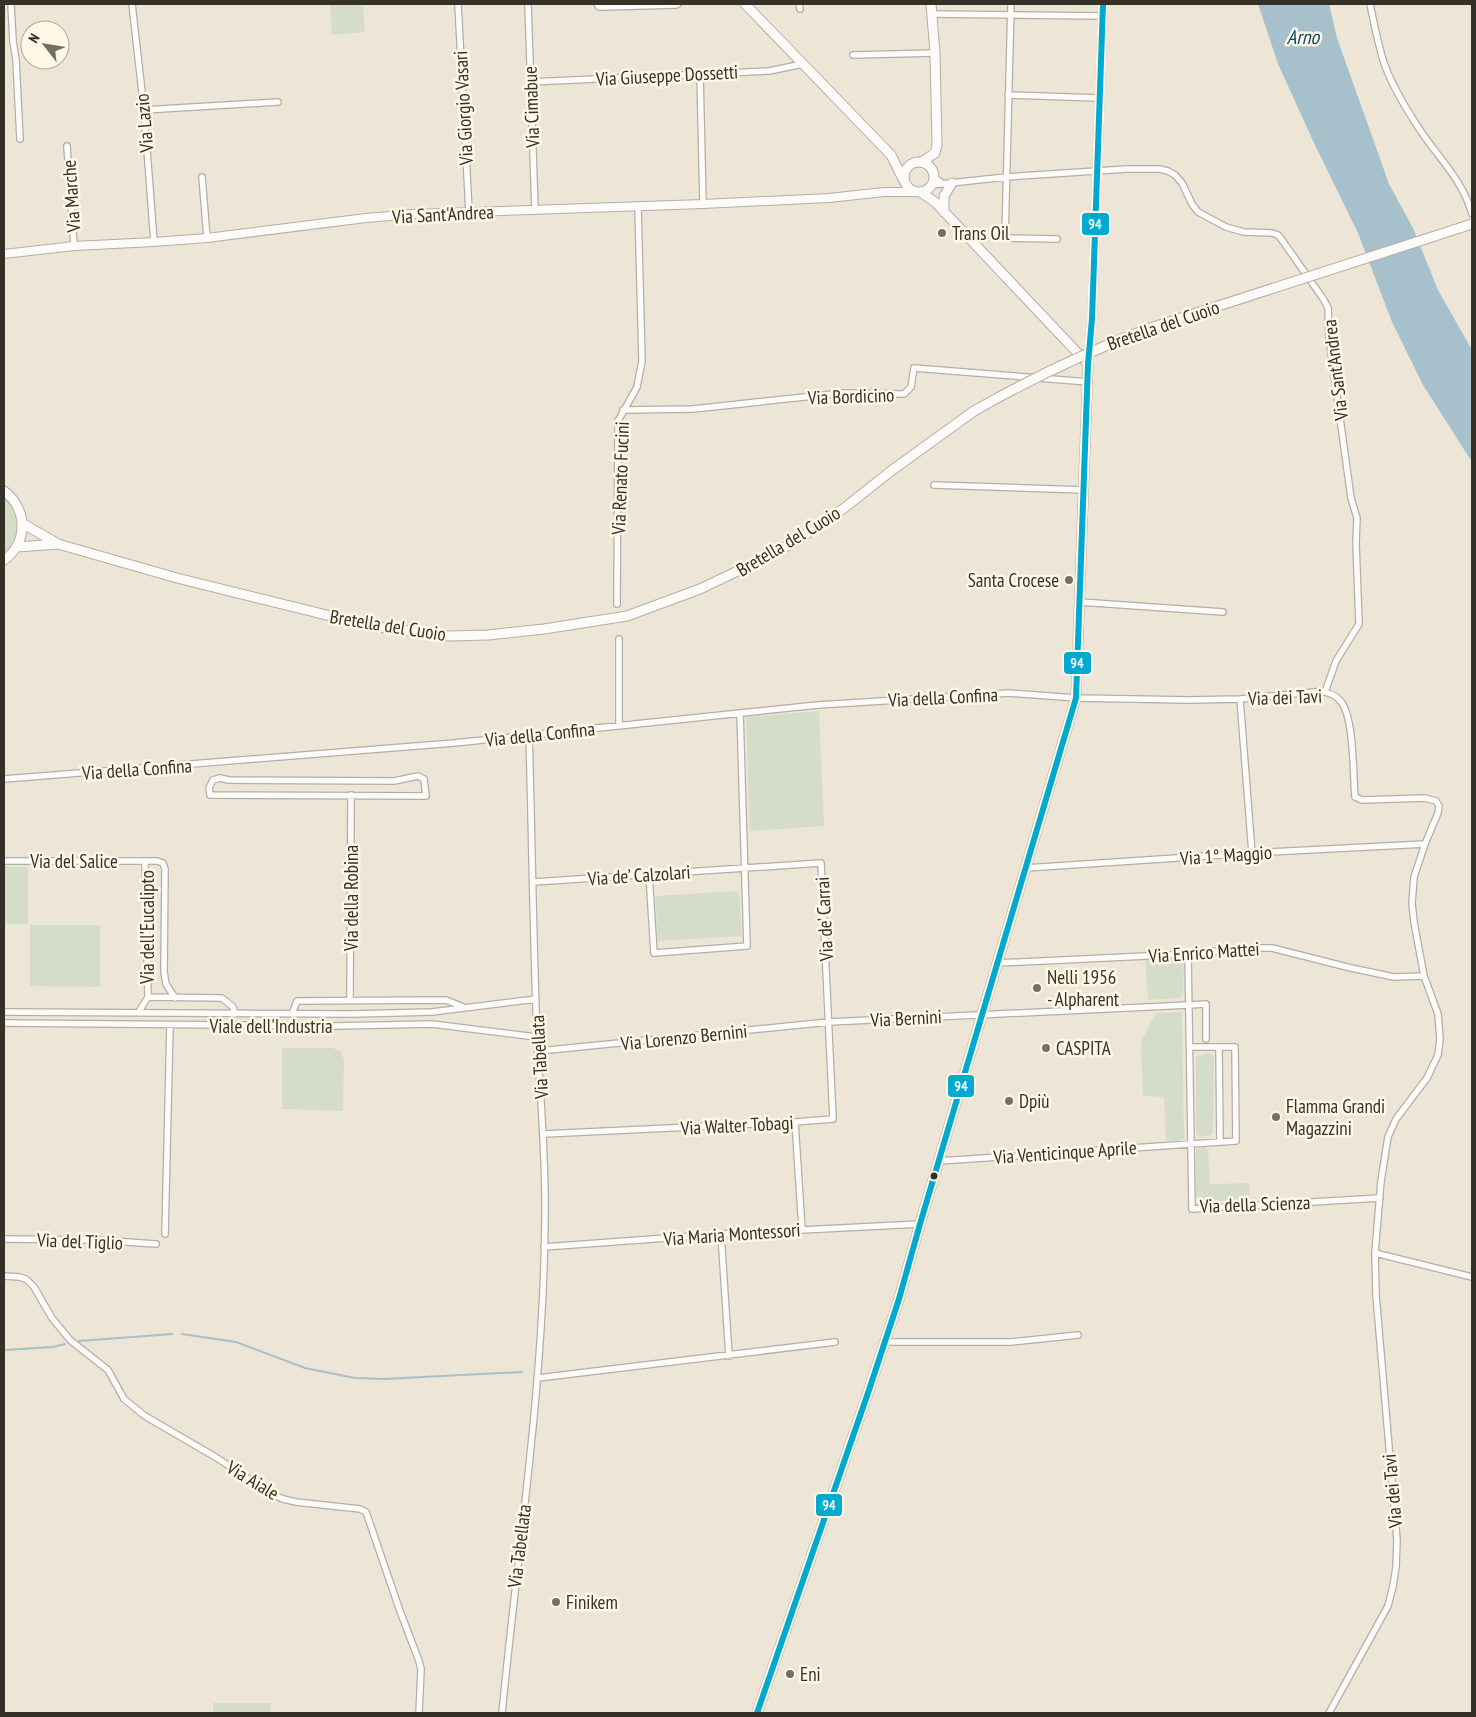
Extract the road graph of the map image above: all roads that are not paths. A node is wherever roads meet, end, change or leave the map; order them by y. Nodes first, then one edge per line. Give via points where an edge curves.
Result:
1 (12, 4) edge
2 (132, 4) edge
3 (458, 4) edge
4 (528, 4) edge
5 (597, 4) edge
6 (678, 4) edge
7 (745, 4) edge
8 (931, 4) edge
9 (1011, 4) edge
10 (1103, 4) edge
11 (1370, 4) edge
12 (931, 14) junction
13 (1011, 15) junction
14 (1103, 16) junction
15 (935, 53) junction
16 (853, 55) dead end
17 (803, 64) junction
18 (700, 73) junction
19 (530, 82) junction
20 (1008, 95) junction
21 (1099, 98) junction
22 (278, 102) dead end
23 (144, 110) junction
24 (20, 138) dead end
25 (67, 146) dead end
26 (891, 155) junction
27 (922, 162) junction
28 (912, 164) junction
29 (1097, 172) junction
30 (202, 177) dead end
31 (1006, 177) junction
32 (904, 180) junction
33 (948, 183) junction
34 (926, 187) junction
35 (884, 192) junction
36 (703, 204) junction
37 (638, 207) junction
38 (536, 210) junction
39 (469, 212) junction
40 (944, 212) junction
41 (1472, 214) edge
42 (1472, 224) edge
43 (206, 238) junction
44 (1057, 239) dead end
45 (154, 242) junction
46 (74, 246) junction
47 (4, 254) edge
48 (1088, 364) junction
49 (1088, 382) junction
50 (623, 410) junction
51 (934, 485) dead end
52 (1085, 490) junction
53 (4, 491) edge
54 (22, 523) junction
55 (58, 544) junction
56 (17, 547) junction
57 (4, 560) edge
58 (1080, 602) junction
59 (617, 604) dead end
60 (1223, 612) dead end
61 (619, 639) dead end
62 (1325, 692) junction
63 (1076, 698) junction
64 (1240, 699) junction
65 (740, 713) junction
66 (619, 726) junction
67 (529, 734) junction
68 (4, 779) edge
69 (351, 795) junction
70 (1425, 844) junction
71 (1252, 852) junction
72 (4, 861) edge
73 (145, 861) junction
74 (744, 868) junction
75 (1026, 868) junction
76 (649, 874) junction
77 (534, 882) junction
78 (1188, 954) junction
79 (998, 963) junction
80 (1424, 976) junction
81 (148, 997) junction
82 (175, 998) junction
83 (536, 999) junction
84 (350, 1000) junction
85 (1189, 1005) junction
86 (465, 1008) junction
87 (4, 1012) edge
88 (138, 1013) junction
89 (235, 1014) junction
90 (292, 1014) junction
91 (982, 1014) junction
92 (829, 1022) junction
93 (4, 1023) edge
94 (170, 1025) junction
95 (538, 1037) junction
96 (1206, 1039) dead end
97 (1190, 1046) junction
98 (1219, 1047) junction
99 (539, 1051) junction
100 (795, 1122) junction
101 (544, 1134) junction
102 (1220, 1142) junction
103 (1191, 1144) junction
104 (939, 1161) junction
105 (1380, 1198) junction
106 (920, 1224) junction
107 (802, 1229) junction
108 (165, 1234) dead end
109 (721, 1234) junction
110 (4, 1239) edge
111 (156, 1244) dead end
112 (544, 1247) junction
113 (1375, 1253) junction
114 (4, 1276) edge
115 (1472, 1277) edge
116 (1078, 1335) dead end
117 (836, 1342) dead end
118 (885, 1342) junction
119 (729, 1356) junction
120 (538, 1378) junction
121 (420, 1713) edge
122 (502, 1713) edge
123 (757, 1713) edge
124 (1329, 1713) edge

1 - 24 street
2 - 23 street, Via Lazio
3 - 39 street, Via Giorgio Vasari
4 - 19 street, Via Cimabue
5 - 6 street via 599,7
7 - 17 main road
8 - 12 main road
9 - 13 street
10 - 14 street
11 - 41 street via 1385,65 1396,90 1419,129 1456,176
12 - 13 street
12 - 15 main road
13 - 14 street
13 - 20 street
14 - 21 street
15 - 16 street
15 - 27 main road via 937,148
17 - 18 street, Via Giuseppe Dossetti via 769,71
17 - 26 main road
18 - 19 street, Via Giuseppe Dossetti
18 - 36 street
19 - 38 street, Via Cimabue
20 - 21 street
20 - 31 street
21 - 29 street
22 - 23 street
23 - 45 street, Via Lazio
25 - 46 street, Via Marche
26 - 28 main road
26 - 32 main road
27 - 28 main road
27 - 34 main road via 929,166
28 - 32 main road via 905,170
29 - 31 street, Via Sant'Andrea
29 - 48 street
29 - 62 street, Via Sant'Andrea via 1127,169 1168,171 1182,183 1198,212 1226,227 1278,235 1328,308 1329,338 1351,498 1357,518 1359,624 1336,661
30 - 43 street
31 - 33 street, Via Sant'Andrea
31 - 44 street via 1005,238
32 - 34 main road via 907,187
32 - 35 street, Via Sant'Andrea
33 - 34 street, Via Sant'Andrea
33 - 40 main road
34 - 35 street, Via Sant'Andrea
34 - 40 main road
35 - 36 street, Via Sant'Andrea
36 - 37 street, Via Sant'Andrea
37 - 38 street, Via Sant'Andrea
37 - 50 street, Via Renato Fucini via 642,361 637,387
38 - 39 street, Via Sant'Andrea
39 - 43 street, Via Sant'Andrea via 366,218
40 - 48 main road
42 - 55 main road, Bretella del Cuoio, bridge via 1147,329 1055,367 974,411 793,543 700,589 626,616 544,629 448,636 371,626 177,578
43 - 45 street, Via Sant'Andrea
45 - 46 street, Via Sant'Andrea
46 - 47 street, Via Sant'Andrea
48 - 49 main road
49 - 50 street, Via Bordicino via 914,368 911,388 904,394 842,393 693,409
49 - 52 main road
50 - 59 street, Via Renato Fucini via 618,421
51 - 52 street
52 - 58 main road
53 - 54 main road via 16,503
54 - 55 main road, Bretella del Cuoio
54 - 56 main road
55 - 56 main road, Bretella del Cuoio
56 - 57 main road
58 - 60 street
58 - 63 main road
61 - 66 street
62 - 64 street, Via dei Tavi
62 - 70 street, Via dei Tavi via 1338,699 1346,711 1355,797 1362,800 1425,798 1438,803 1438,813
63 - 64 street, Via dei Tavi
63 - 65 street, Via della Confina via 1009,694
63 - 75 main road
64 - 71 street
65 - 66 street, Via della Confina
65 - 74 street
66 - 67 street, Via della Confina
67 - 68 street, Via della Confina via 444,744
67 - 77 street, Via Tabellata
69 - 69 street via 426,796 426,786 424,779 418,776 394,780 220,778 213,780 209,788 210,795
69 - 84 street, Via della Robina
70 - 71 street, Via 1° Maggio
70 - 80 street, Via dei Tavi via 1414,878 1412,903
71 - 75 street, Via 1° Maggio
72 - 73 street, Via del Salice
73 - 81 street, Via dell'Eucalipto
73 - 82 street, Via dell'Eucalipto via 161,861 164,866 164,972 166,984
74 - 76 street, Via de’ Calzolari
74 - 76 street via 747,946 654,952
74 - 92 street, Via de’ Carrai via 821,863
75 - 79 main road
76 - 77 street, Via de’ Calzolari
77 - 83 street, Via Tabellata
78 - 79 street, Via Enrico Mattei
78 - 80 street, Via Enrico Mattei via 1272,948 1394,977
78 - 85 street, Via della Scienza
79 - 91 main road
80 - 105 street, Via dei Tavi via 1438,1014 1438,1055 1427,1078 1396,1119 1388,1137
81 - 82 street
81 - 88 street
82 - 89 street via 222,998 233,1007
83 - 86 street, Viale dell'Industria
83 - 95 street, Via Tabellata
84 - 86 street via 446,1000
84 - 90 street via 297,1001
85 - 91 street, Via Bernini
85 - 96 street via 1206,1004
85 - 97 street, Via della Scienza
86 - 90 street, Viale dell'Industria via 432,1012
87 - 88 street, Viale dell'Industria
88 - 89 street, Viale dell'Industria
89 - 90 street, Viale dell'Industria
91 - 92 street, Via Bernini
91 - 104 main road
92 - 99 street, Via Lorenzo Bernini
92 - 100 street, Via Walter Tobagi via 832,1119
93 - 94 street, Viale dell'Industria
94 - 95 street, Viale dell'Industria via 432,1024
94 - 108 street
95 - 99 street, Via Tabellata
97 - 98 street
97 - 103 street, Via della Scienza
98 - 102 street
98 - 102 street via 1235,1047 1236,1131 1236,1141
99 - 101 street, Via Tabellata
100 - 101 street, Via Walter Tobagi
100 - 107 street
101 - 112 street, Via Tabellata
102 - 103 street
103 - 104 street, Via Venticinque Aprile
103 - 105 street, Via della Scienza via 1192,1209
104 - 106 main road
105 - 113 street, Via dei Tavi
106 - 107 street, Via Maria Montessori
106 - 118 main road
107 - 109 street, Via Maria Montessori
109 - 112 street, Via Maria Montessori
109 - 119 street
110 - 111 street, Via del Tiglio
112 - 120 street, Via Tabellata
113 - 115 street
113 - 124 street, Via dei Tavi via 1397,1540 1396,1567 1388,1606
114 - 121 street, Via Aiale via 26,1279 70,1340 108,1370 124,1399 146,1416 283,1499 360,1508 366,1512 419,1661
116 - 118 street via 1011,1342
117 - 119 street
118 - 123 main road
119 - 120 street
120 - 122 street, Via Tabellata

